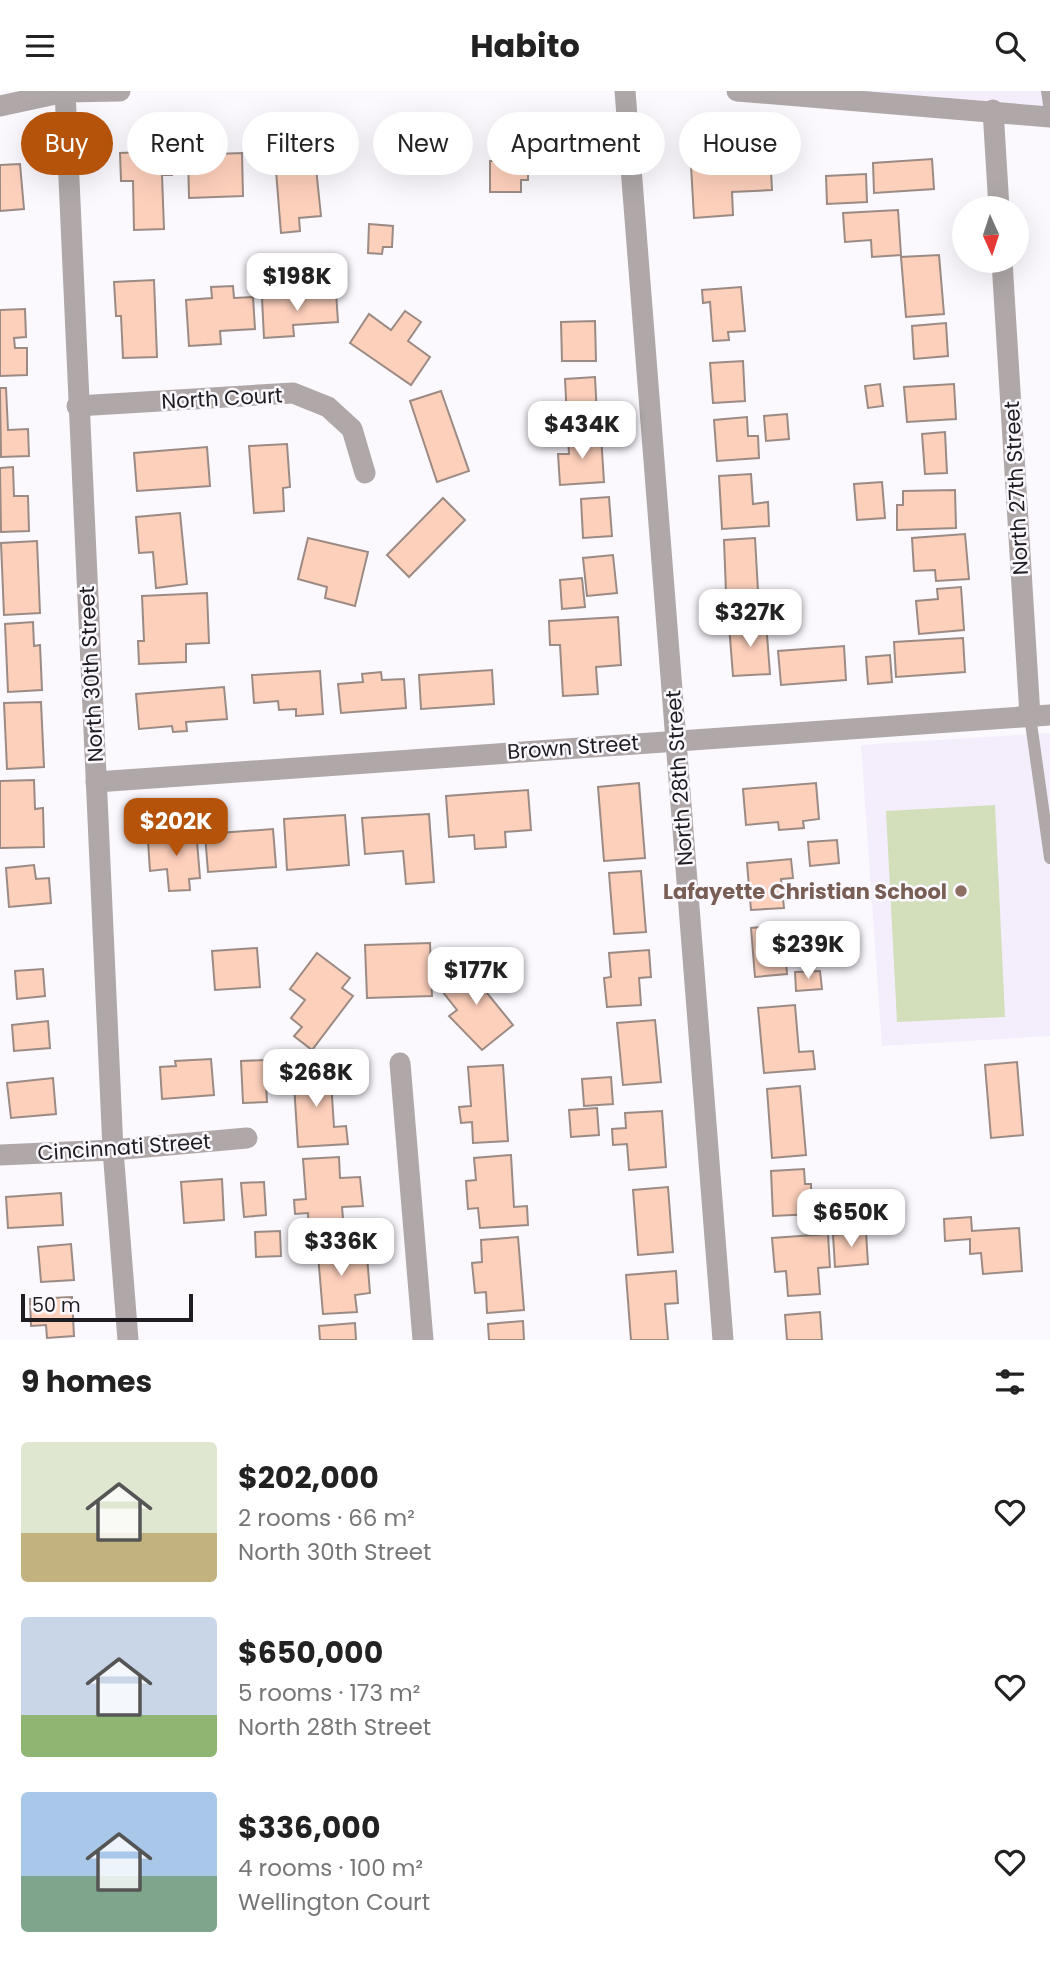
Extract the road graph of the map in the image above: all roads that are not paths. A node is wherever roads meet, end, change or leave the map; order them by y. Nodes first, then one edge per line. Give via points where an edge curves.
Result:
1 (65, 91) edge
2 (120, 91) edge
3 (625, 91) edge
4 (737, 91) edge
5 (1047, 91) edge
6 (0, 106) edge
7 (993, 110) junction
8 (1050, 111) edge
9 (1050, 117) edge
10 (998, 196) edge
11 (1003, 273) edge
12 (77, 406) junction
13 (365, 473) dead end
14 (1040, 715) edge
15 (676, 739) junction
16 (96, 782) junction
17 (1050, 858) edge
18 (400, 1063) dead end
19 (247, 1138) dead end
20 (113, 1150) junction
21 (0, 1155) edge
22 (128, 1340) edge
23 (423, 1340) edge
24 (723, 1340) edge

1 - 2 street
1 - 6 street
1 - 12 street, North 30th Street
3 - 15 street, North 28th Street
4 - 7 street
5 - 8 lane
7 - 9 street
7 - 10 street
11 - 14 street, North 27th Street
12 - 13 street, North Court via 293,393 328,407 352,429
12 - 16 street, North 30th Street
14 - 15 street, Brown Street
14 - 17 lane
15 - 16 street, Brown Street
15 - 24 street, North 28th Street
16 - 20 street, North 30th Street
18 - 23 street
19 - 20 street, Cincinnati Street
20 - 21 street, Cincinnati Street
20 - 22 street, North 30th Street

